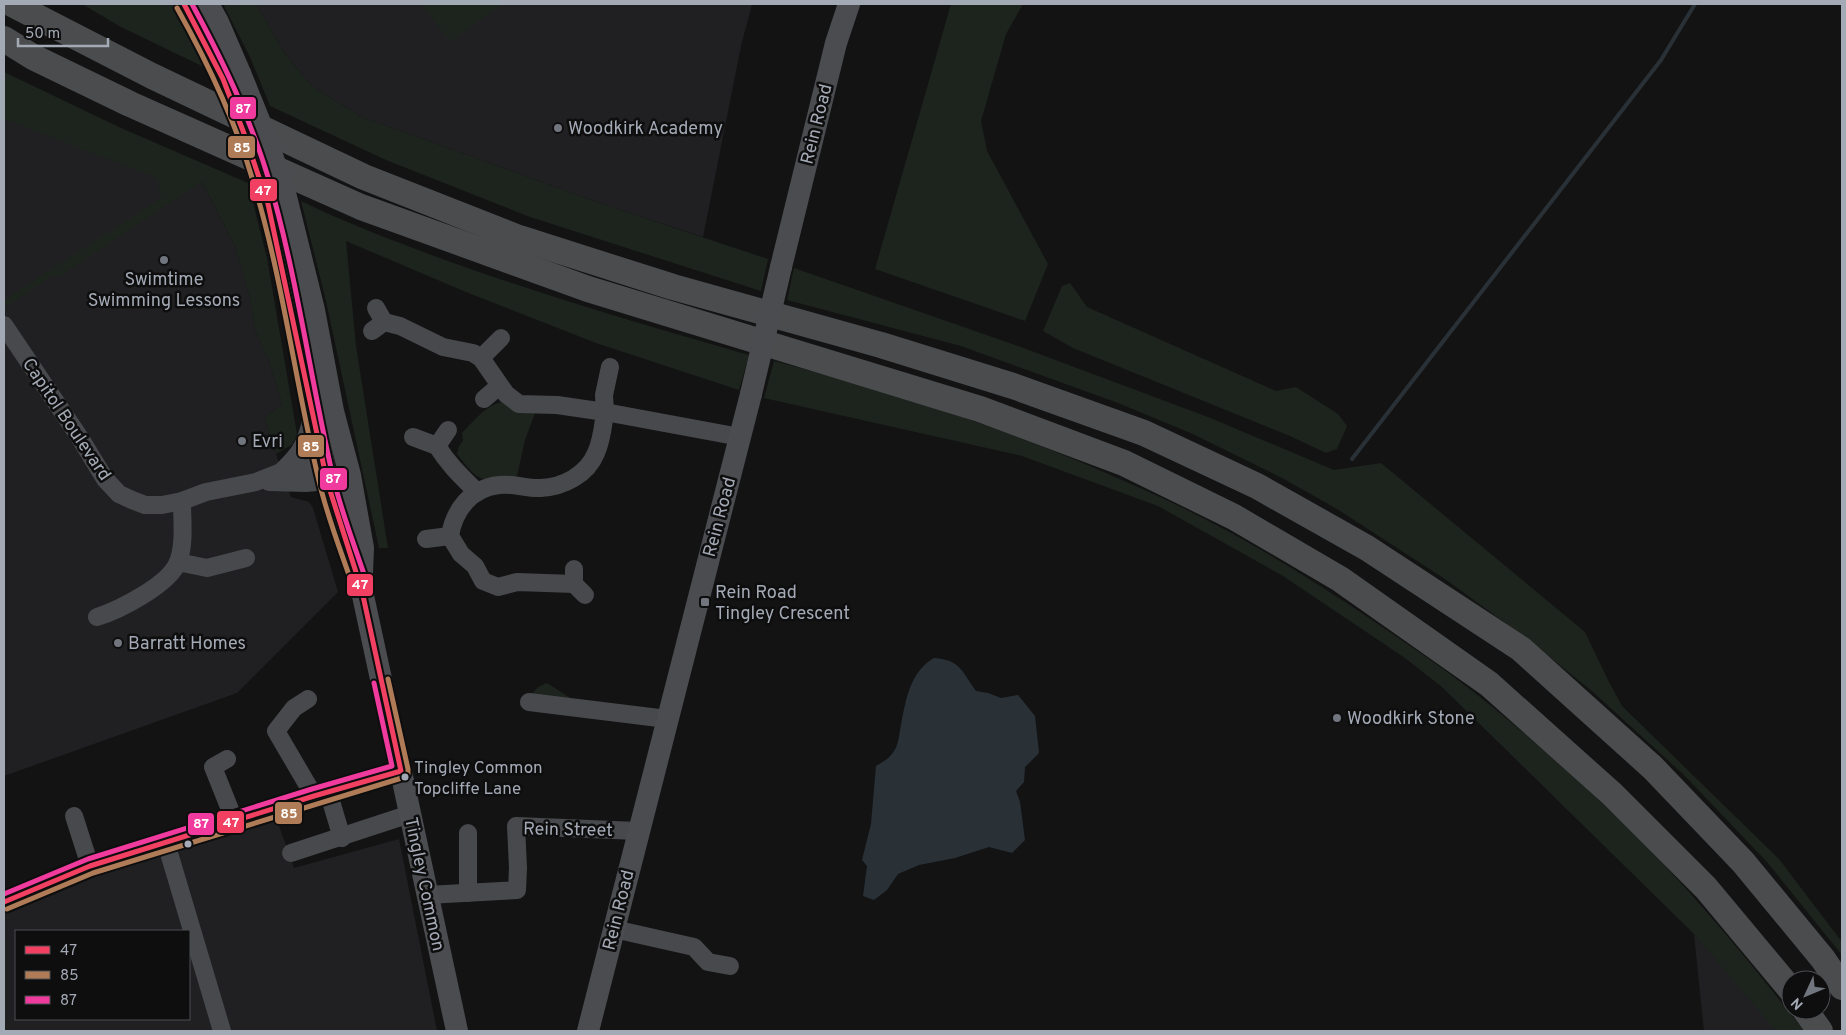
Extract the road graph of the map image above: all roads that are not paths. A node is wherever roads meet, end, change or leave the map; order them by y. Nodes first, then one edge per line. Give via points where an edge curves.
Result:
1 (12, 4) edge
2 (46, 4) edge
3 (184, 4) edge
4 (208, 4) edge
5 (849, 4) edge
6 (4, 39) edge
7 (4, 48) edge
8 (33, 57) junction
9 (152, 76) junction
10 (232, 76) junction
11 (377, 321) dead end
12 (4, 325) edge
13 (501, 338) dead end
14 (481, 358) junction
15 (610, 367) dead end
16 (499, 386) junction
17 (484, 400) dead end
18 (605, 412) junction
19 (323, 413) junction
20 (448, 430) dead end
21 (413, 437) dead end
22 (740, 437) junction
23 (437, 446) junction
24 (333, 473) junction
25 (286, 477) junction
26 (477, 492) junction
27 (182, 501) junction
28 (336, 512) junction
29 (450, 536) junction
30 (426, 539) dead end
31 (246, 558) dead end
32 (178, 562) junction
33 (577, 583) dead end
34 (362, 591) junction
35 (97, 617) dead end
36 (308, 699) dead end
37 (529, 702) dead end
38 (666, 719) junction
39 (227, 759) dead end
40 (401, 771) junction
41 (321, 794) junction
42 (410, 814) junction
43 (74, 816) dead end
44 (235, 822) junction
45 (638, 831) junction
46 (468, 833) dead end
47 (342, 838) junction
48 (166, 843) junction
49 (291, 853) dead end
50 (90, 866) junction
51 (468, 893) junction
52 (427, 895) junction
53 (4, 902) edge
54 (614, 929) junction
55 (730, 966) dead end
56 (1781, 978) edge
57 (1842, 987) edge
58 (1812, 1020) edge
59 (222, 1031) edge
60 (456, 1031) edge
61 (588, 1031) edge
62 (1820, 1031) edge

1 - 9 highway
2 - 9 highway
3 - 10 main road
4 - 10 main road via 218,22
5 - 22 main road, Rein Road, bridge via 836,43
6 - 8 highway
7 - 8 highway
8 - 56 highway via 361,207 588,289 980,409 1124,463 1234,517 1340,579 1489,684 1612,794 1706,888
9 - 57 highway via 364,177 519,238 673,287 1013,386 1144,433 1257,486 1367,548 1521,649 1653,768 1743,862 1823,958
10 - 19 main road, Tingley Common, bridge via 245,136 276,197 297,334
11 - 14 street via 400,326 443,347 473,353
12 - 27 street, Capitol Boulevard via 105,479 119,494 146,505 162,506
13 - 14 street
14 - 16 street
15 - 18 street via 604,395
16 - 17 street
16 - 18 street via 519,404 557,404
18 - 22 street
18 - 26 street via 596,455 572,480 541,488 498,485
19 - 24 main road, Tingley Common
19 - 25 street
20 - 23 street
21 - 23 street
22 - 38 main road, Rein Road
23 - 26 street via 459,477
24 - 25 street, Capitol Boulevard
24 - 28 main road, Tingley Common
24 - 34 main road, Tingley Common via 363,548
25 - 27 street, Capitol Boulevard via 206,492
25 - 28 street, Capitol Boulevard via 315,492
26 - 29 street via 461,506 452,522
27 - 32 street
28 - 34 main road, Tingley Common
29 - 30 street
29 - 33 street via 483,581 498,587 517,582
31 - 32 street via 207,568
32 - 35 street via 170,575 127,605
34 - 40 main road, Tingley Common
36 - 41 street via 294,708 276,731
37 - 38 street
38 - 45 main road, Rein Road
39 - 44 street via 213,767
40 - 41 street
40 - 42 main road, Tingley Common
41 - 44 street
41 - 47 street
42 - 47 street
42 - 52 main road, Tingley Common
43 - 50 street
44 - 48 street
45 - 51 street, Rein Street via 516,826 517,890
45 - 54 main road, Rein Road
46 - 51 street
47 - 49 street
48 - 50 street
48 - 59 street
50 - 53 street
51 - 52 street
52 - 60 main road, Tingley Common
54 - 55 street via 694,947 708,962
54 - 61 main road, Rein Road
58 - 62 highway

